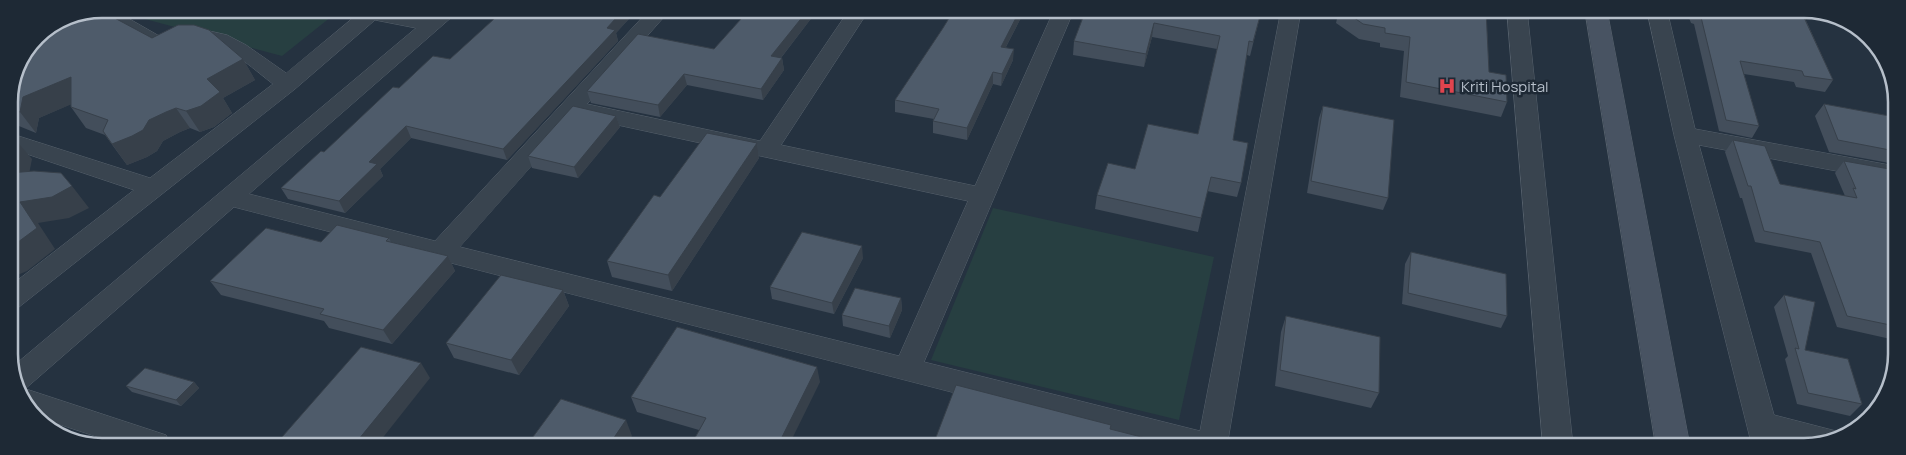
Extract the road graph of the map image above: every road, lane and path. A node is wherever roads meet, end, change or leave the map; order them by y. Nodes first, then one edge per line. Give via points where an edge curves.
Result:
1 (366, 18) edge
2 (403, 18) edge
3 (440, 18) edge
4 (653, 18) edge
5 (854, 18) edge
6 (1060, 18) edge
7 (1289, 18) edge
8 (1518, 18) edge
9 (1597, 18) edge
10 (1659, 18) edge
11 (85, 20) edge
12 (432, 25) junction
13 (287, 84) junction
14 (571, 108) junction
15 (1685, 135) junction
16 (18, 143) edge
17 (766, 150) junction
18 (1888, 173) edge
19 (153, 188) junction
20 (982, 196) junction
21 (230, 198) junction
22 (440, 251) junction
23 (18, 294) edge
24 (907, 370) junction
25 (21, 376) edge
26 (34, 404) edge
27 (1764, 435) edge
28 (1171, 437) edge
29 (1214, 437) edge
30 (1557, 437) edge
31 (1671, 437) edge
32 (1789, 437) edge
33 (137, 438) edge

1 - 13 street
2 - 12 street
3 - 12 street
4 - 14 street
5 - 17 street
6 - 20 street
7 - 29 street
8 - 30 street
9 - 31 street
10 - 15 street
11 - 13 street via 109,18 159,43 195,36 213,37 239,50
12 - 21 street
13 - 19 street
14 - 17 street
14 - 22 street
15 - 18 street
15 - 27 street
16 - 19 street
17 - 20 street
19 - 23 street
20 - 24 street
21 - 22 street
21 - 25 street
22 - 24 street
24 - 28 street
26 - 33 street
27 - 32 street

